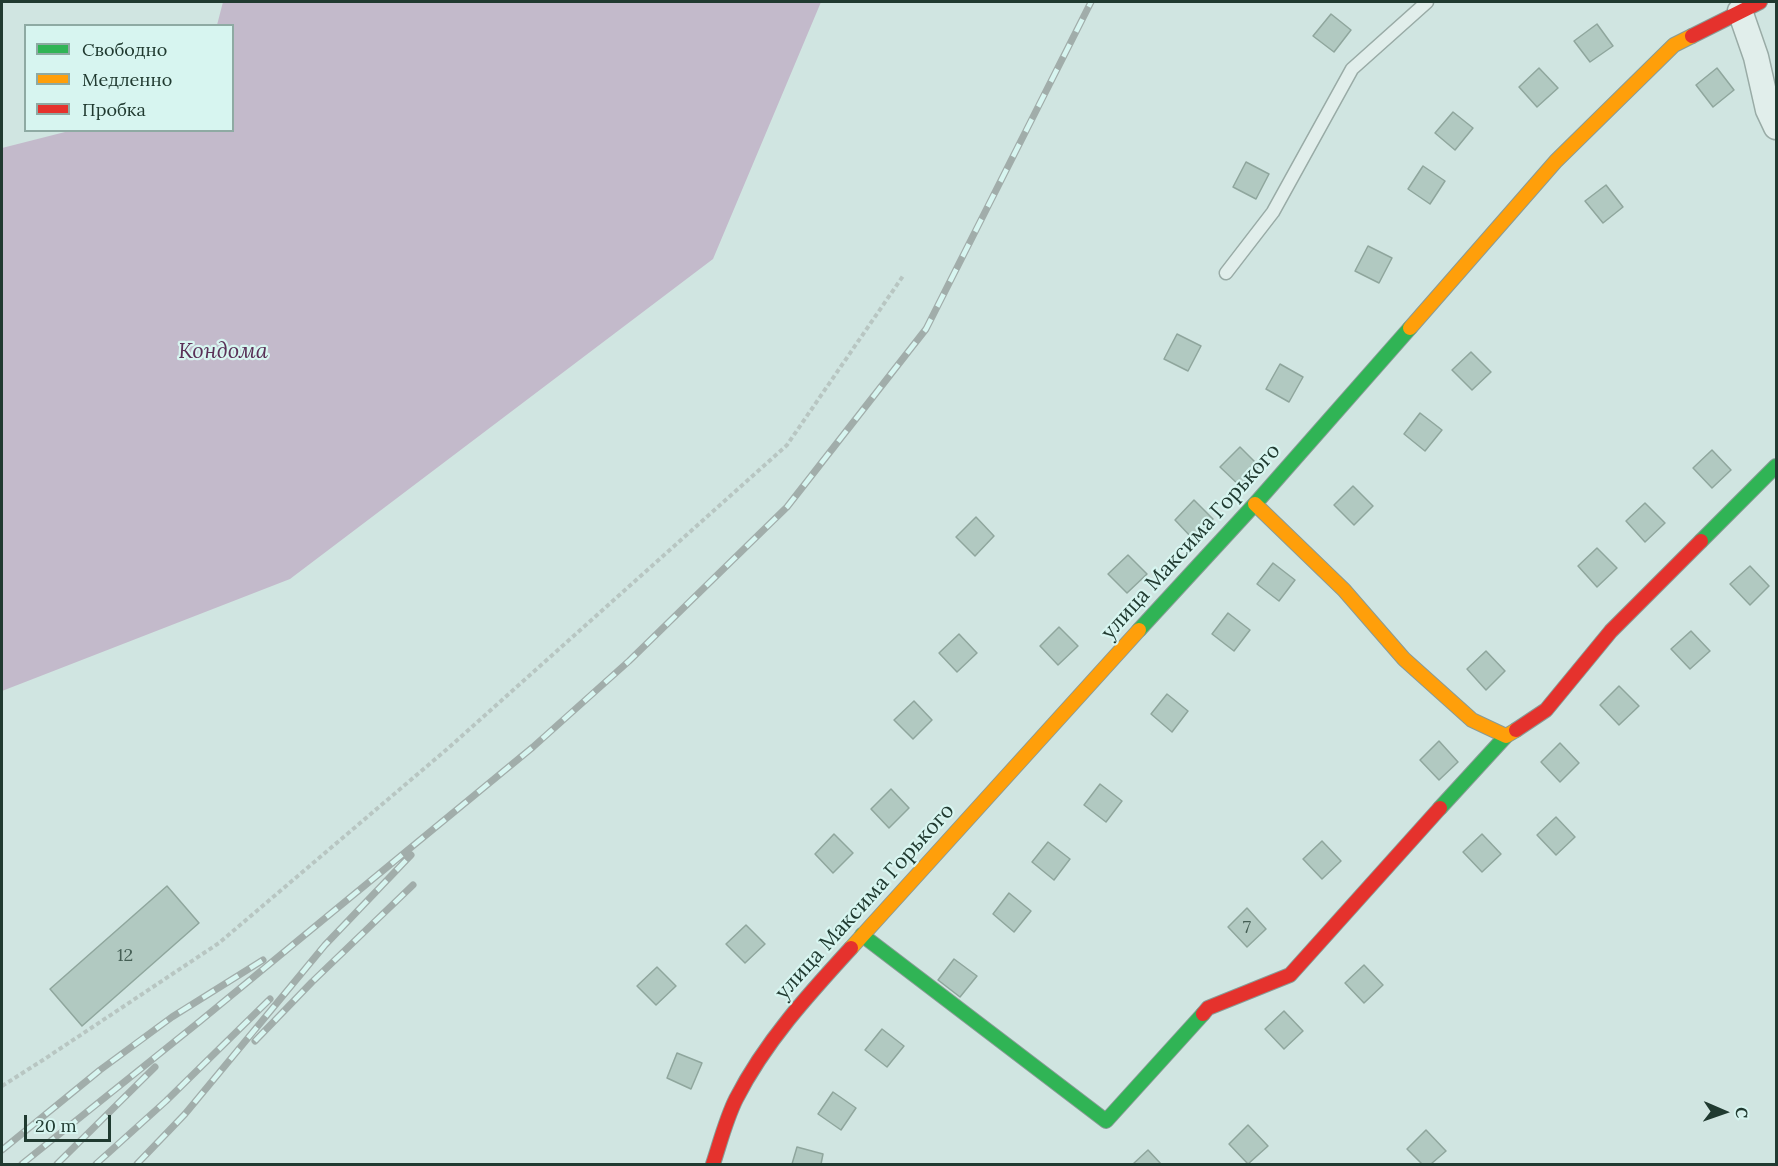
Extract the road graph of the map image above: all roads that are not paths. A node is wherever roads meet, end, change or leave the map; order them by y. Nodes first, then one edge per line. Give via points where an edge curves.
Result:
1 (1428, 2) edge
2 (1750, 6) edge
3 (1776, 127) edge
4 (1226, 273) dead end
5 (1776, 466) edge
6 (1256, 504) junction
7 (1506, 736) junction
8 (862, 935) junction
9 (713, 1164) edge

1 - 4 lane via 1352,69 1273,212
2 - 3 street via 1756,57 1768,111
2 - 6 street, улица Максима Горького via 1674,45 1556,161
5 - 7 street via 1611,631 1546,710
6 - 7 street via 1344,590 1404,659 1472,720
6 - 8 street, улица Максима Горького
7 - 8 street via 1290,975 1208,1008 1106,1121
8 - 9 street, улица Максима Горького via 764,1051 735,1100

